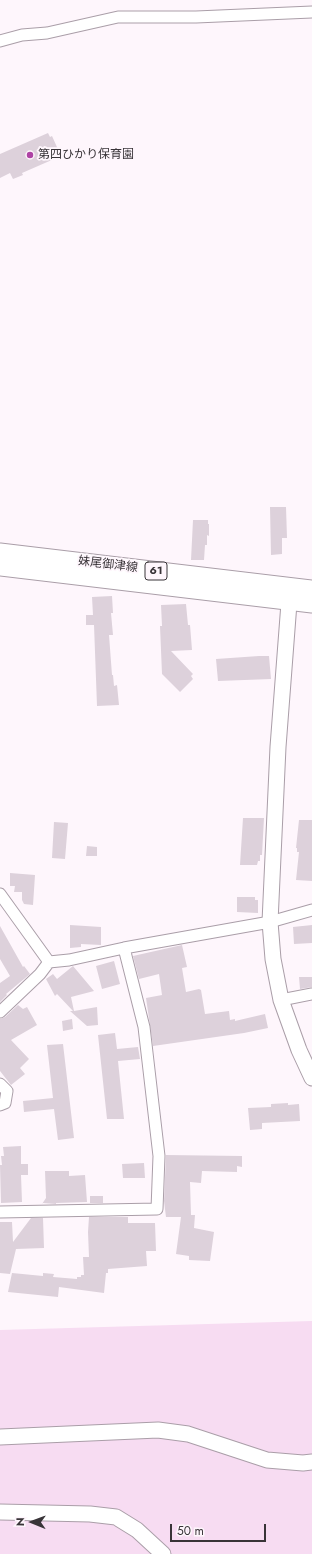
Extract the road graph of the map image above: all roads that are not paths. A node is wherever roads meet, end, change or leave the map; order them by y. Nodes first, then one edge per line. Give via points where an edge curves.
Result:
1 (312, 12) edge
2 (0, 41) edge
3 (0, 552) edge
4 (0, 567) edge
5 (312, 589) edge
6 (290, 594) junction
7 (312, 604) edge
8 (0, 894) edge
9 (312, 910) edge
10 (270, 922) junction
11 (124, 948) junction
12 (49, 962) junction
13 (312, 994) edge
14 (281, 1000) junction
15 (0, 1012) edge
16 (312, 1078) edge
17 (0, 1084) edge
18 (0, 1105) edge
19 (0, 1212) edge
20 (0, 1437) edge
21 (312, 1462) edge
22 (0, 1512) edge
23 (163, 1554) edge

1 - 2 street via 196,17 118,17
3 - 6 main road, 妹尾御津線 / 61
4 - 6 main road, 妹尾御津線 / 61
5 - 6 main road, 妹尾御津線 / 61
6 - 7 main road, 妹尾御津線 / 61
6 - 10 street via 278,747
8 - 12 street
9 - 10 street
10 - 11 street
10 - 14 street via 273,959
11 - 12 street
11 - 19 street via 144,1027 159,1156 157,1208
12 - 15 street
13 - 14 street
14 - 16 street
17 - 18 street via 7,1091 4,1103
20 - 21 street via 158,1430 188,1434 267,1460
22 - 23 street via 116,1517 137,1530

